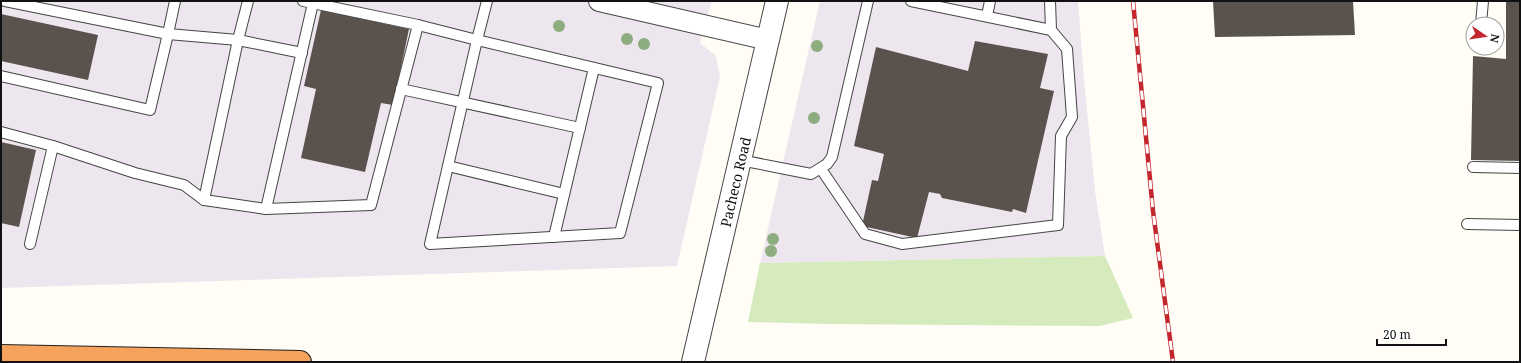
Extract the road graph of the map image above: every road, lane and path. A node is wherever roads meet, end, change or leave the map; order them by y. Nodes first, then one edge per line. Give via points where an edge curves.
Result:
1 (5, 1) edge
2 (175, 1) edge
3 (248, 1) edge
4 (303, 1) edge
5 (487, 1) edge
6 (599, 1) edge
7 (777, 1) edge
8 (868, 1) edge
9 (911, 1) edge
10 (990, 1) edge
11 (1050, 1) edge
12 (1483, 1) edge
13 (313, 3) junction
14 (932, 3) edge
15 (647, 6) edge
16 (987, 16) junction
17 (1482, 16) edge
18 (418, 25) junction
19 (1051, 30) junction
20 (168, 34) junction
21 (238, 40) junction
22 (477, 40) junction
23 (768, 40) junction
24 (302, 53) junction
25 (594, 68) junction
26 (1, 76) edge
27 (401, 88) junction
28 (463, 103) junction
29 (580, 128) junction
30 (1, 132) edge
31 (53, 146) junction
32 (740, 160) junction
33 (448, 166) junction
34 (1474, 167) dead end
35 (1520, 168) edge
36 (821, 169) junction
37 (564, 194) junction
38 (204, 200) junction
39 (266, 208) junction
40 (1467, 224) dead end
41 (1520, 225) edge
42 (554, 237) junction
43 (30, 244) dead end
44 (1, 356) edge
45 (300, 362) edge
46 (693, 362) edge

1 - 20 lane
2 - 20 lane
3 - 21 lane
4 - 13 lane
5 - 22 lane
6 - 15 street
7 - 23 street, Pacheco Road
8 - 36 lane via 832,157
9 - 14 lane
10 - 16 lane
11 - 19 lane
12 - 17 lane
13 - 18 lane
13 - 24 lane
14 - 16 lane
15 - 23 street
16 - 19 lane
18 - 22 lane
18 - 27 lane
19 - 36 lane via 1068,49 1072,117 1061,136 1058,225 902,244 865,234
20 - 21 lane
20 - 26 lane via 150,110
21 - 24 lane
21 - 38 lane
22 - 25 lane
22 - 28 lane
23 - 32 street, Pacheco Road
24 - 39 lane
25 - 29 lane
25 - 42 lane via 658,83 620,233
27 - 28 lane
27 - 39 lane via 371,205
28 - 29 lane
28 - 33 lane
29 - 37 lane
30 - 31 lane
31 - 38 lane via 135,173 184,185
31 - 43 lane
32 - 36 lane via 811,174
32 - 46 street, Pacheco Road
33 - 37 lane
33 - 42 lane via 430,244
34 - 35 lane
37 - 42 lane
38 - 39 lane
40 - 41 lane
44 - 45 highway

